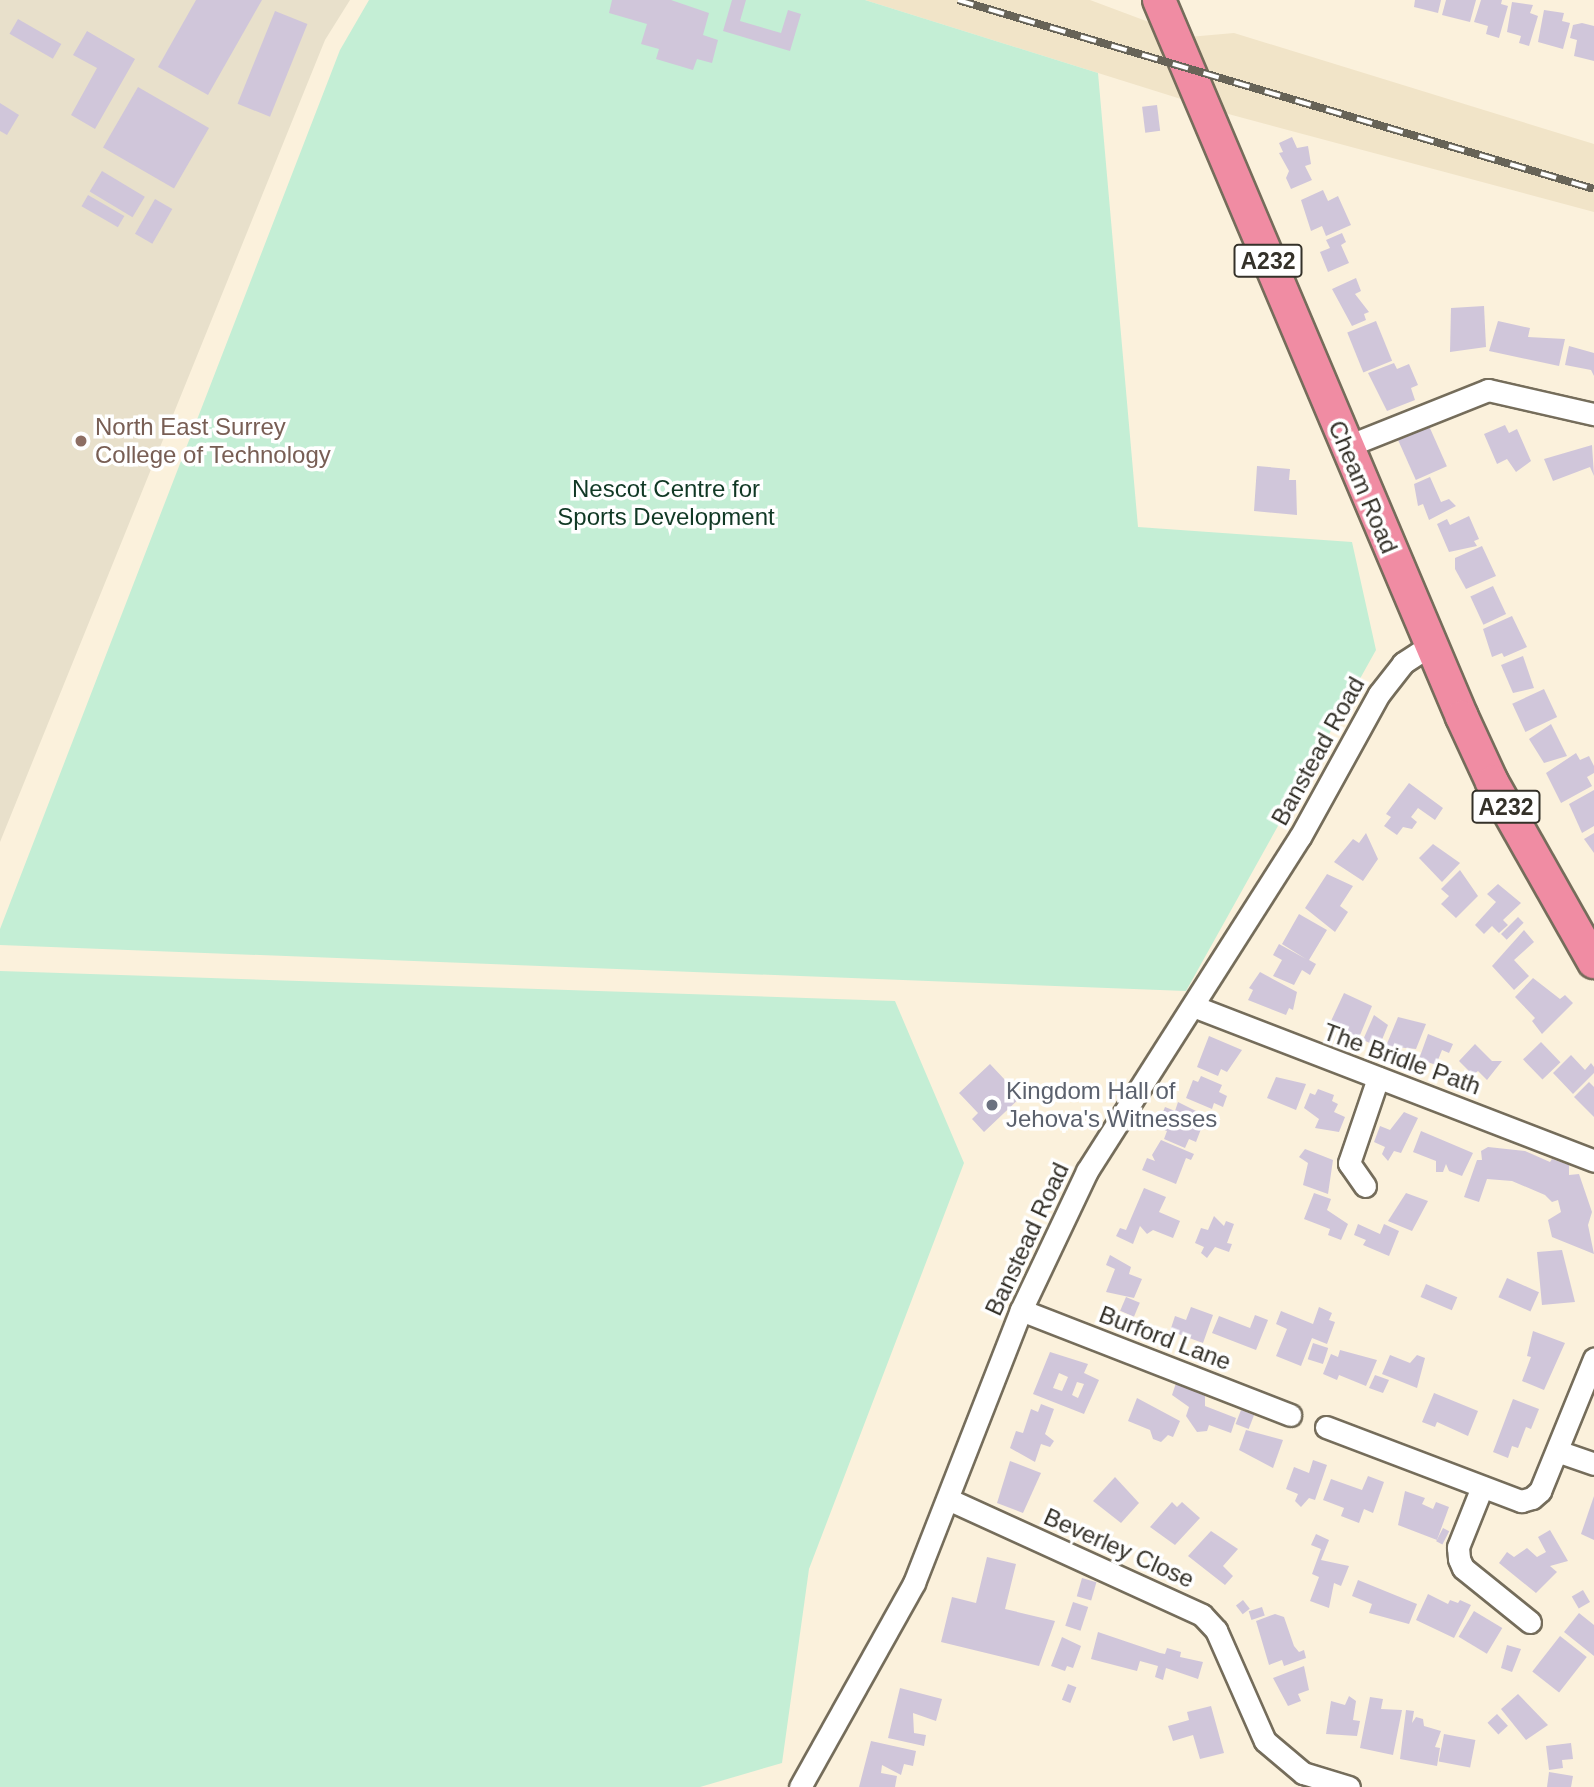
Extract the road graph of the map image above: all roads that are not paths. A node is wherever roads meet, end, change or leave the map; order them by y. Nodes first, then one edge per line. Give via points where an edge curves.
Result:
1 (1159, 0) edge
2 (1594, 414) edge
3 (1345, 447) junction
4 (1431, 645) junction
5 (1594, 962) edge
6 (1193, 1006) junction
7 (1378, 1078) junction
8 (1594, 1160) edge
9 (1366, 1186) dead end
10 (1021, 1310) junction
11 (1594, 1359) edge
12 (1290, 1415) dead end
13 (1326, 1427) dead end
14 (1557, 1451) junction
15 (1594, 1464) edge
16 (1482, 1487) junction
17 (950, 1500) junction
18 (1530, 1622) dead end
19 (800, 1787) edge
20 (1349, 1787) edge

1 - 3 highway, Cheam Road / A232
2 - 3 street via 1488,390
3 - 4 highway, Cheam Road / A232
4 - 5 highway, Cheam Road / A232 via 1492,782
4 - 6 street, Banstead Road via 1403,663 1384,686 1300,837
6 - 7 street, The Bridle Path
6 - 10 street, Banstead Road via 1087,1171
7 - 8 street, The Bridle Path
7 - 9 street via 1349,1163
10 - 12 street, Burford Lane
10 - 17 street, Banstead Road via 983,1401
11 - 14 street
13 - 16 street
14 - 15 street
14 - 16 street via 1540,1491 1532,1498 1521,1501
16 - 18 street via 1458,1547 1459,1559 1463,1568
17 - 19 street, Banstead Road via 914,1583
17 - 20 street, Beverley Close via 1202,1615 1220,1640 1265,1741 1303,1773

